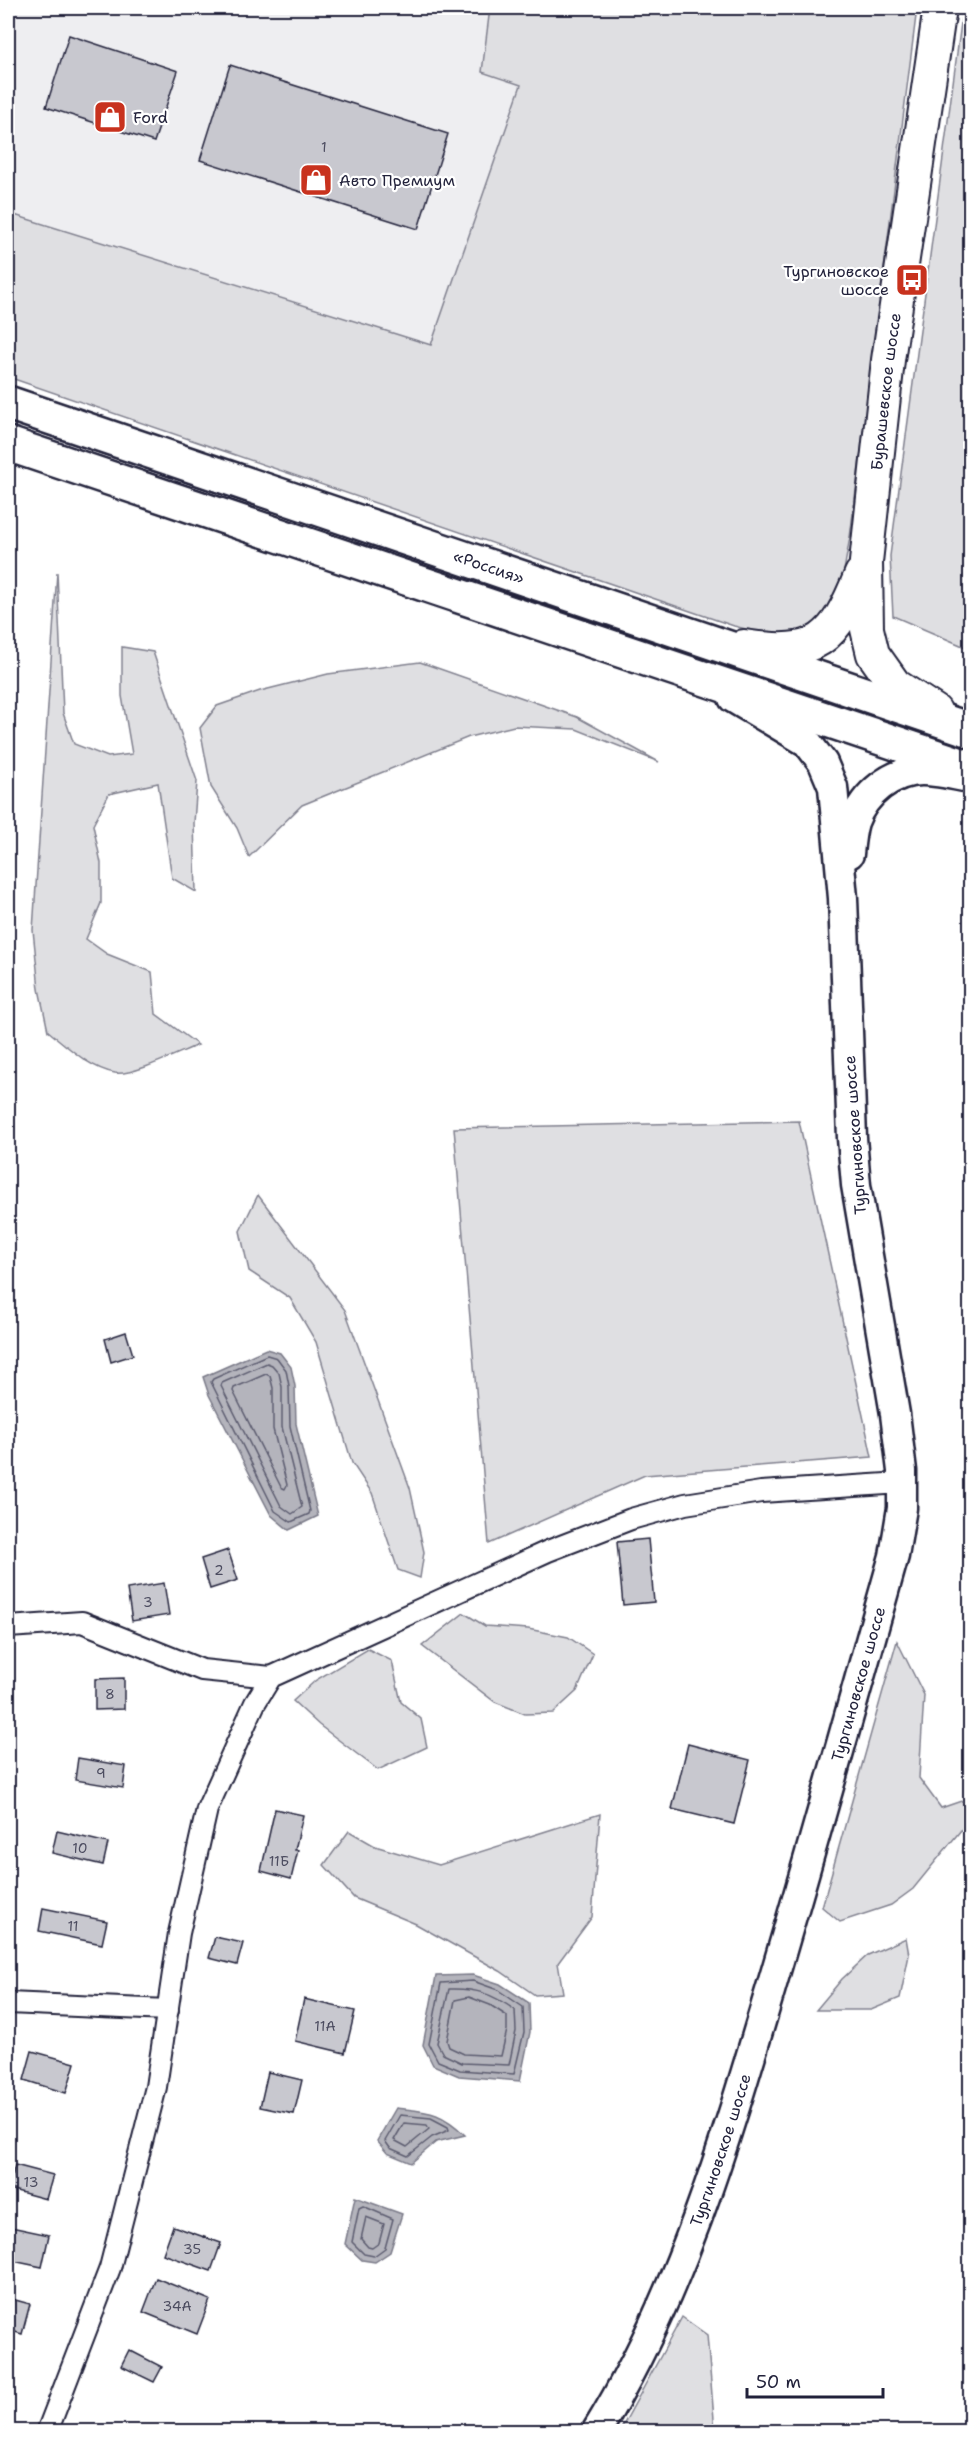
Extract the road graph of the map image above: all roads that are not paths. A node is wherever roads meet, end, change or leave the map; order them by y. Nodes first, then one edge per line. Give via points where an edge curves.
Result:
1 (940, 8) edge
2 (8, 403) edge
3 (8, 444) edge
4 (866, 562) junction
5 (708, 641) junction
6 (696, 676) junction
7 (966, 729) edge
8 (970, 768) edge
9 (970, 778) edge
10 (843, 898) junction
11 (902, 1484) junction
12 (8, 1627) edge
13 (272, 1677) junction
14 (8, 2003) edge
15 (168, 2010) junction
16 (48, 2432) edge
17 (596, 2432) edge

1 - 4 main road, Бурашевское шоссе via 888,360
2 - 5 highway, «Россия»
3 - 6 highway
4 - 5 main road, Бурашевское шоссе via 842,617 812,644 780,651
4 - 7 main road, Бурашевское шоссе via 867,629 879,665 904,693
5 - 7 highway, «Россия»
6 - 8 highway
6 - 10 main road, Тургиновское шоссе via 793,732 818,756 834,796
9 - 10 main road, Тургиновское шоссе via 923,771 897,777 875,791 853,824
10 - 11 main road, Тургиновское шоссе via 856,1185 895,1414
11 - 13 street via 761,1492 685,1504 631,1519 548,1551
11 - 17 main road, Тургиновское шоссе via 894,1557 724,2148 648,2335
12 - 13 street via 82,1622 202,1670
13 - 15 street via 255,1703 207,1809 179,1933
14 - 15 street
15 - 16 street via 156,2087 110,2268

